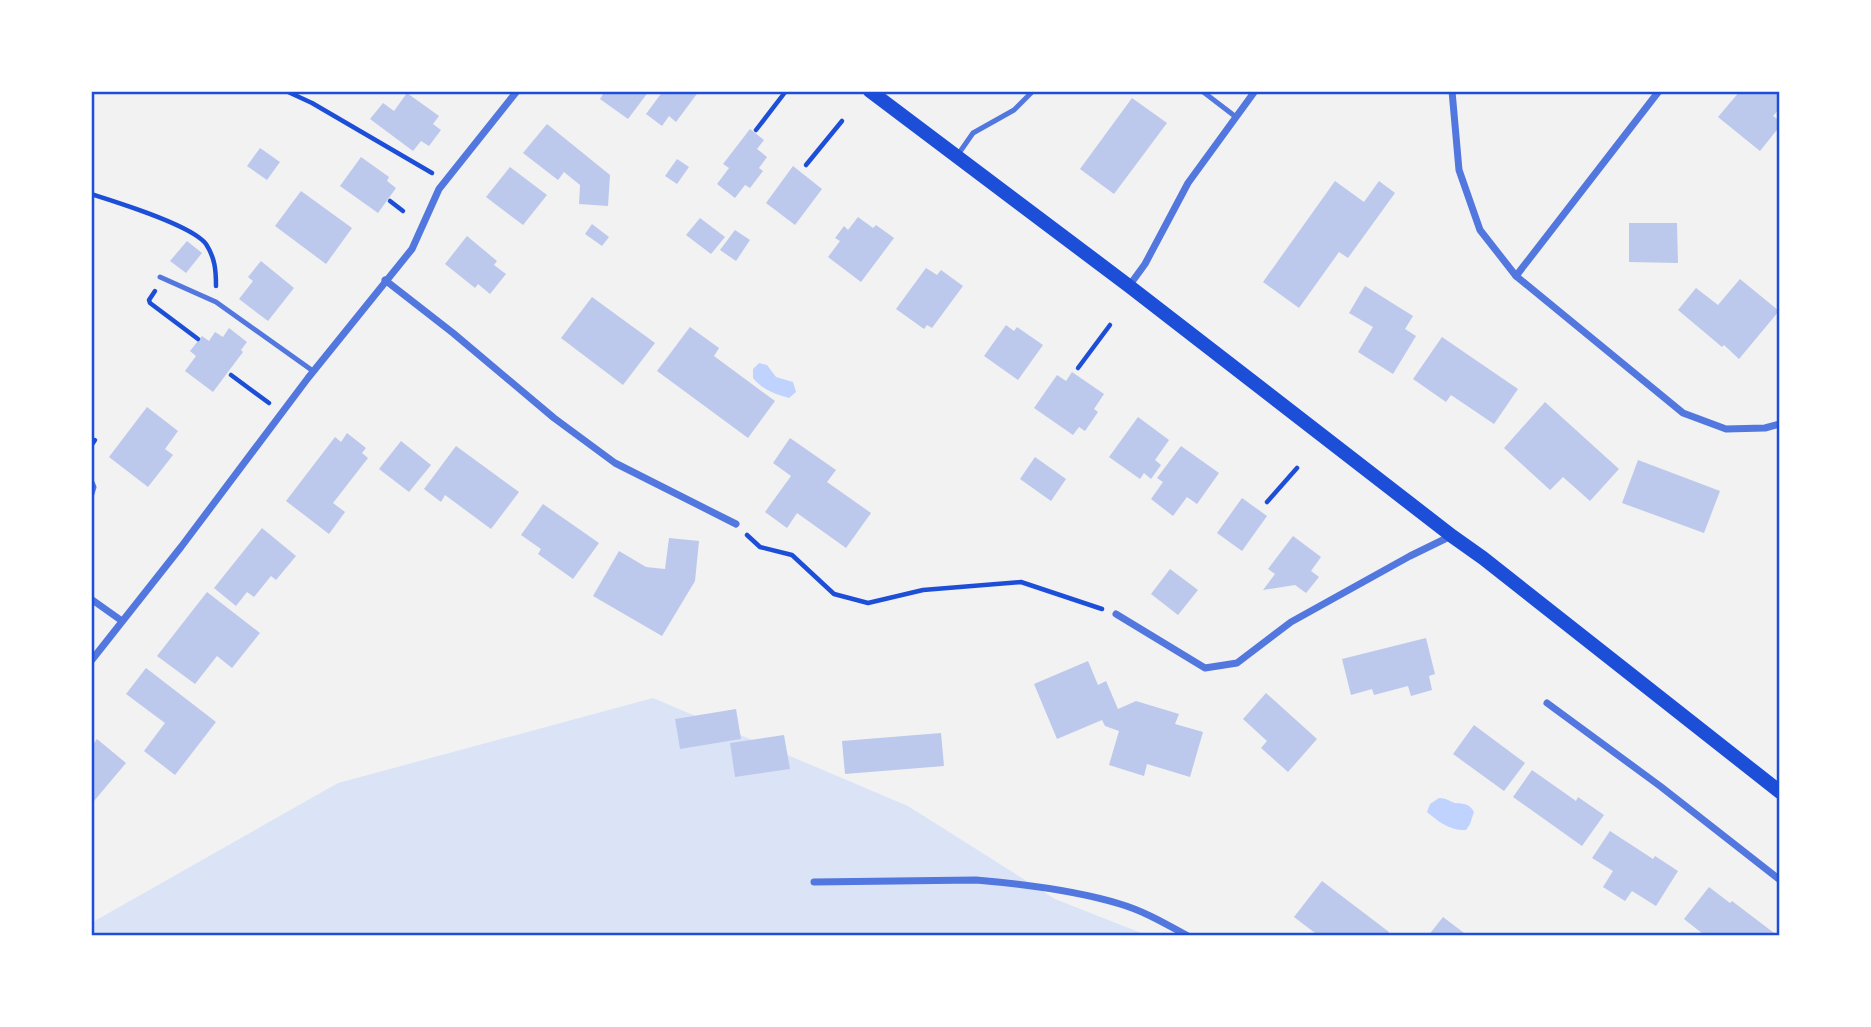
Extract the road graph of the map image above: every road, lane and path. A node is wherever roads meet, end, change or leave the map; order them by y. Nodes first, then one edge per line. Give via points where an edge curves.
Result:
1 (286, 91) edge
2 (517, 91) edge
3 (786, 91) edge
4 (870, 91) edge
5 (1033, 91) edge
6 (1202, 91) edge
7 (1255, 91) edge
8 (1452, 91) edge
9 (1659, 91) edge
10 (1236, 117) junction
11 (842, 121) dead end
12 (756, 130) dead end
13 (957, 157) junction
14 (806, 165) dead end
15 (439, 189) junction
16 (91, 194) edge
17 (390, 201) dead end
18 (403, 211) dead end
19 (1516, 276) junction
20 (162, 279) joint
21 (385, 280) junction
22 (1129, 286) junction
23 (216, 302) junction
24 (1110, 325) dead end
25 (198, 339) dead end
26 (1078, 368) dead end
27 (313, 372) junction
28 (231, 374) dead end
29 (282, 412) junction
30 (1780, 424) edge
31 (1297, 468) dead end
32 (91, 480) edge
33 (91, 497) edge
34 (1267, 502) dead end
35 (736, 524) joint
36 (1452, 536) junction
37 (91, 599) edge
38 (1116, 614) joint
39 (122, 621) junction
40 (91, 662) edge
41 (1547, 703) dead end
42 (1780, 792) edge
43 (1780, 880) edge
44 (814, 882) dead end
45 (1188, 936) edge

1 - 15 path via 432,173
2 - 15 street
3 - 12 path
4 - 13 main road
5 - 13 lane via 1014,110 974,133
6 - 10 lane
7 - 10 street
8 - 19 street via 1459,170 1480,230
9 - 19 street
10 - 22 street via 1188,183
11 - 14 path
13 - 22 main road
15 - 21 street via 412,249
16 - 23 path via 190,230 204,242 217,269
17 - 18 path
19 - 30 street via 1683,413 1726,429
20 - 23 lane
20 - 25 path via 150,303
21 - 27 street
21 - 35 street via 615,463
22 - 36 main road
23 - 27 lane
24 - 26 path
27 - 29 street
28 - 29 path
29 - 39 street
31 - 34 path
32 - 33 lane
35 - 38 path via 760,547 792,555 834,594 869,603 923,590 1021,582
36 - 38 street via 1291,622 1237,663 1205,668
36 - 42 main road
37 - 39 street
39 - 40 street
41 - 43 street
44 - 45 street via 1001,883 1120,904

